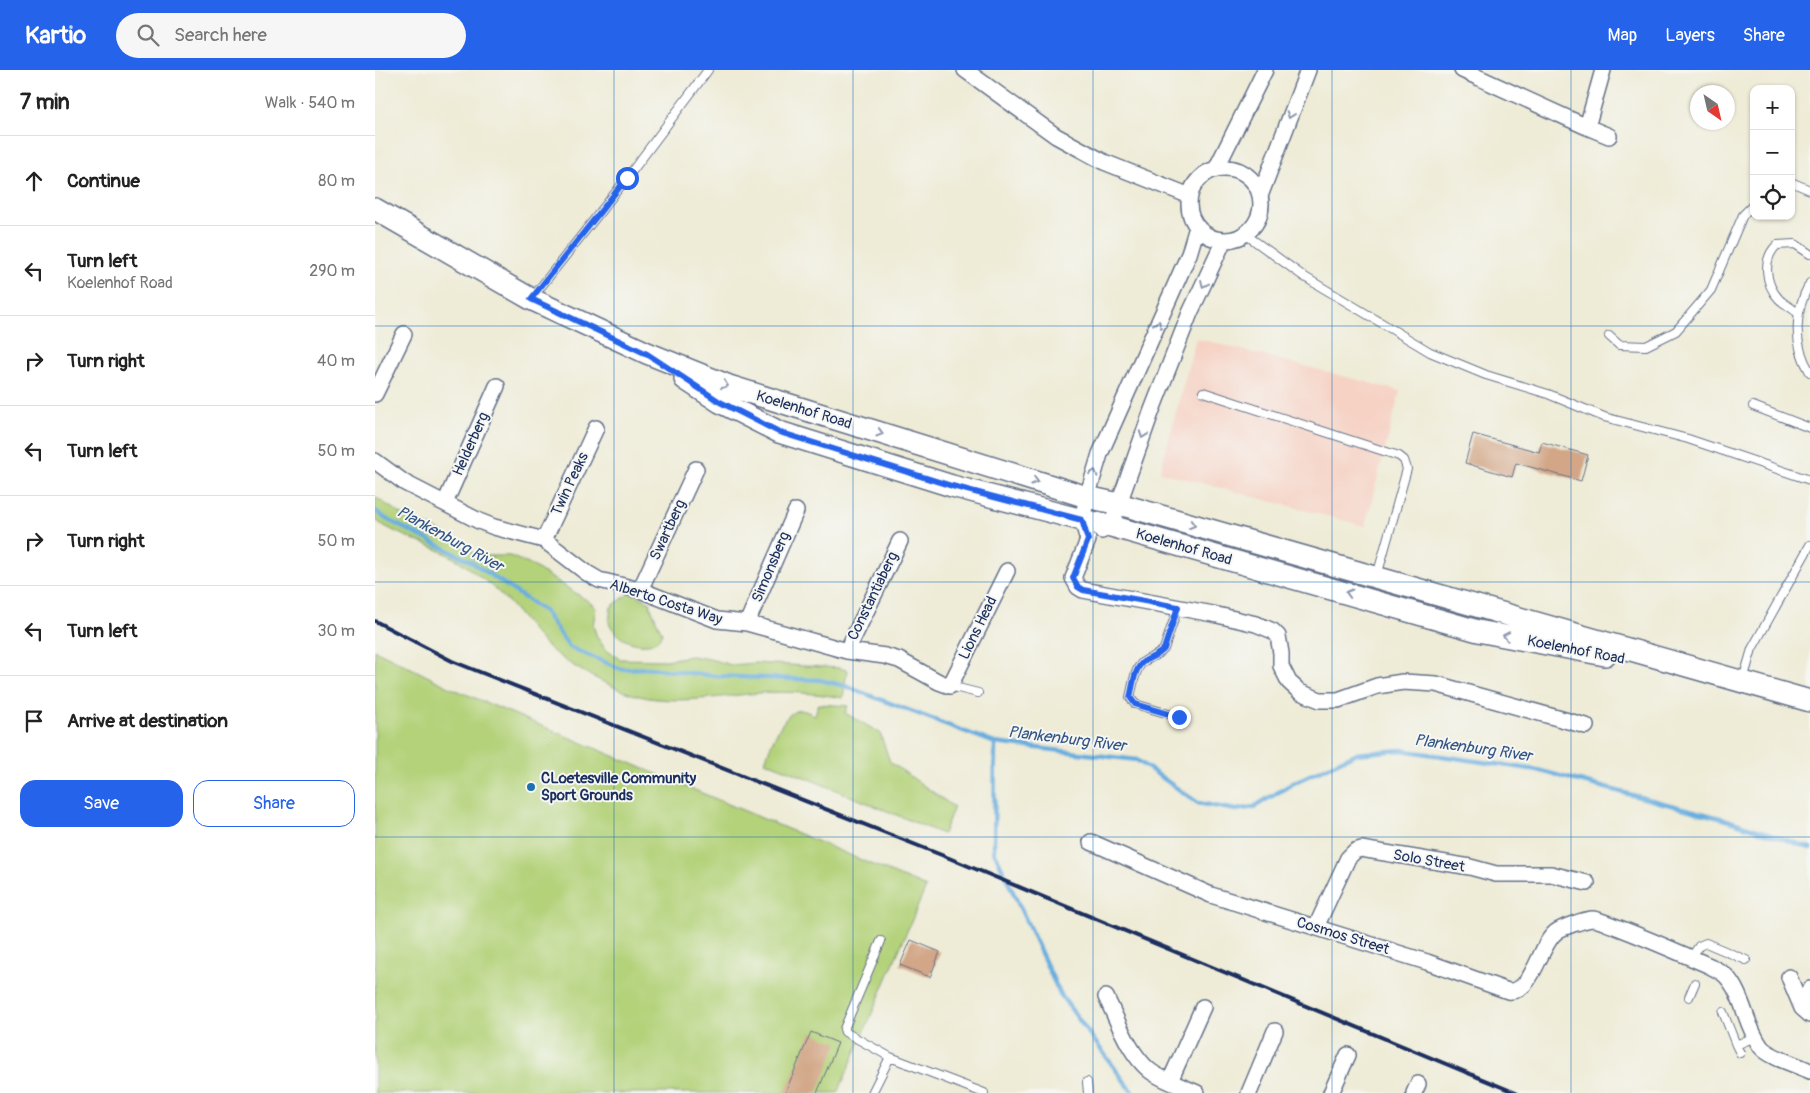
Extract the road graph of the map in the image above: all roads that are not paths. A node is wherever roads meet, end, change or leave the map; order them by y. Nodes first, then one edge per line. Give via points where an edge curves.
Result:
1 (709, 70) edge
2 (965, 70) edge
3 (1265, 70) edge
4 (1308, 70) edge
5 (1462, 70) edge
6 (1603, 70) edge
7 (1587, 127) junction
8 (1609, 136) dead end
9 (1216, 169) junction
10 (1795, 184) edge
11 (1810, 190) edge
12 (1190, 196) junction
13 (1260, 196) junction
14 (375, 208) edge
15 (1750, 208) edge
16 (1197, 227) junction
17 (1245, 234) junction
18 (1224, 240) junction
19 (1810, 254) edge
20 (1810, 283) edge
21 (531, 299) junction
22 (1798, 313) junction
23 (404, 334) dead end
24 (1609, 336) dead end
25 (647, 354) junction
26 (1810, 372) edge
27 (497, 386) dead end
28 (1203, 392) dead end
29 (375, 394) edge
30 (1753, 406) dead end
31 (596, 428) dead end
32 (1810, 428) edge
33 (375, 461) edge
34 (696, 469) dead end
35 (1810, 480) edge
36 (1087, 497) junction
37 (445, 503) junction
38 (1119, 504) junction
39 (796, 511) dead end
40 (1111, 526) junction
41 (1085, 530) junction
42 (544, 540) junction
43 (900, 540) dead end
44 (1810, 546) edge
45 (1007, 571) dead end
46 (1377, 578) junction
47 (640, 590) junction
48 (1178, 607) junction
49 (747, 624) junction
50 (847, 652) junction
51 (1743, 682) junction
52 (950, 686) junction
53 (978, 693) dead end
54 (1810, 701) edge
55 (1179, 717) dead end
56 (1586, 726) dead end
57 (1091, 842) dead end
58 (1587, 884) dead end
59 (1316, 927) junction
60 (881, 941) dead end
61 (1691, 958) junction
62 (1747, 960) dead end
63 (1789, 978) dead end
64 (1695, 983) dead end
65 (1810, 989) edge
66 (1106, 997) dead end
67 (1689, 997) dead end
68 (1203, 1007) dead end
69 (1806, 1011) edge
70 (1723, 1012) dead end
71 (1275, 1031) dead end
72 (1755, 1037) junction
73 (1347, 1055) dead end
74 (890, 1057) junction
75 (1810, 1071) edge
76 (1170, 1081) junction
77 (1087, 1082) dead end
78 (872, 1093) edge
79 (984, 1093) edge
80 (1088, 1093) edge
81 (1197, 1093) edge
82 (1249, 1093) edge
83 (1331, 1093) edge

1 - 21 lane
2 - 12 street via 1064,140 1104,162
3 - 9 street
4 -> 13 street
5 - 7 street
6 - 7 street
7 - 8 street
9 - 12 street via 1199,179
9 - 13 street via 1227,168 1244,174 1256,185
10 - 11 lane
12 - 16 street via 1191,217
13 - 17 street via 1259,217
14 - 21 main road, Koelenhof Road
15 - 24 lane via 1743,215 1711,290 1676,331 1646,346 1619,345
16 - 18 street via 1214,239
36 -> 16 street via 1100,454 1189,254
17 - 18 street
17 - 35 lane via 1303,276 1430,352 1604,416 1688,439
18 -> 38 street via 1190,313
19 - 22 lane via 1795,244 1777,245 1770,251 1766,271 1770,284 1778,298
20 - 22 lane
21 - 25 main road, Koelenhof Road
22 - 26 lane via 1798,344 1802,360
23 - 29 street
25 -> 36 main road, Koelenhof Road via 729,386
25 - 41 main road, Koelenhof Road via 720,402 779,432
27 - 37 street, Helderberg
28 - 46 lane via 1404,460 1407,469
30 - 32 lane
31 - 42 street, Twin Peaks
33 - 37 street, Alberto Costa Way via 405,483
34 - 47 street, Swartberg
36 - 38 main road, Koelenhof Road
36 - 41 street
37 - 42 street, Alberto Costa Way via 493,527
38 - 40 street
38 -> 46 main road, Koelenhof Road
39 - 49 street, Simonsberg
40 - 41 main road, Koelenhof Road
51 -> 40 main road, Koelenhof Road via 1478,631
41 - 48 street via 1073,578 1078,587
42 - 47 street, Alberto Costa Way via 599,580
43 - 50 street, Constantiaberg
44 - 51 lane via 1752,650
45 - 52 street, Lions Head
46 - 51 main road, Koelenhof Road
47 - 49 street, Alberto Costa Way via 717,620
48 - 55 lane via 1164,649 1139,666 1130,697 1135,704
48 - 56 street via 1256,624 1276,633 1281,666 1289,682 1300,692 1320,700 1338,700 1377,686 1403,682 1435,684
49 - 50 street, Alberto Costa Way
50 - 52 street, Alberto Costa Way via 899,660
51 - 54 main road, Koelenhof Road
52 - 53 lane, Alberto Costa Way
57 - 59 street, Cosmos Street via 1211,895
58 - 59 street, Solo Street via 1551,874 1496,874 1361,849 1348,858
59 - 61 street, Cosmos Street via 1513,991 1521,989 1556,932 1593,919
60 - 74 lane via 844,1031
61 - 62 lane via 1699,946 1706,943
61 - 72 street via 1726,976
63 - 69 street
64 - 67 lane
65 - 69 street
66 - 76 street via 1139,1060 1150,1071
68 - 76 street
70 - 72 lane via 1738,1049
71 - 82 street
72 - 75 street via 1765,1051
73 - 83 street
74 - 78 lane
74 - 79 lane
76 - 81 street
77 - 80 lane

